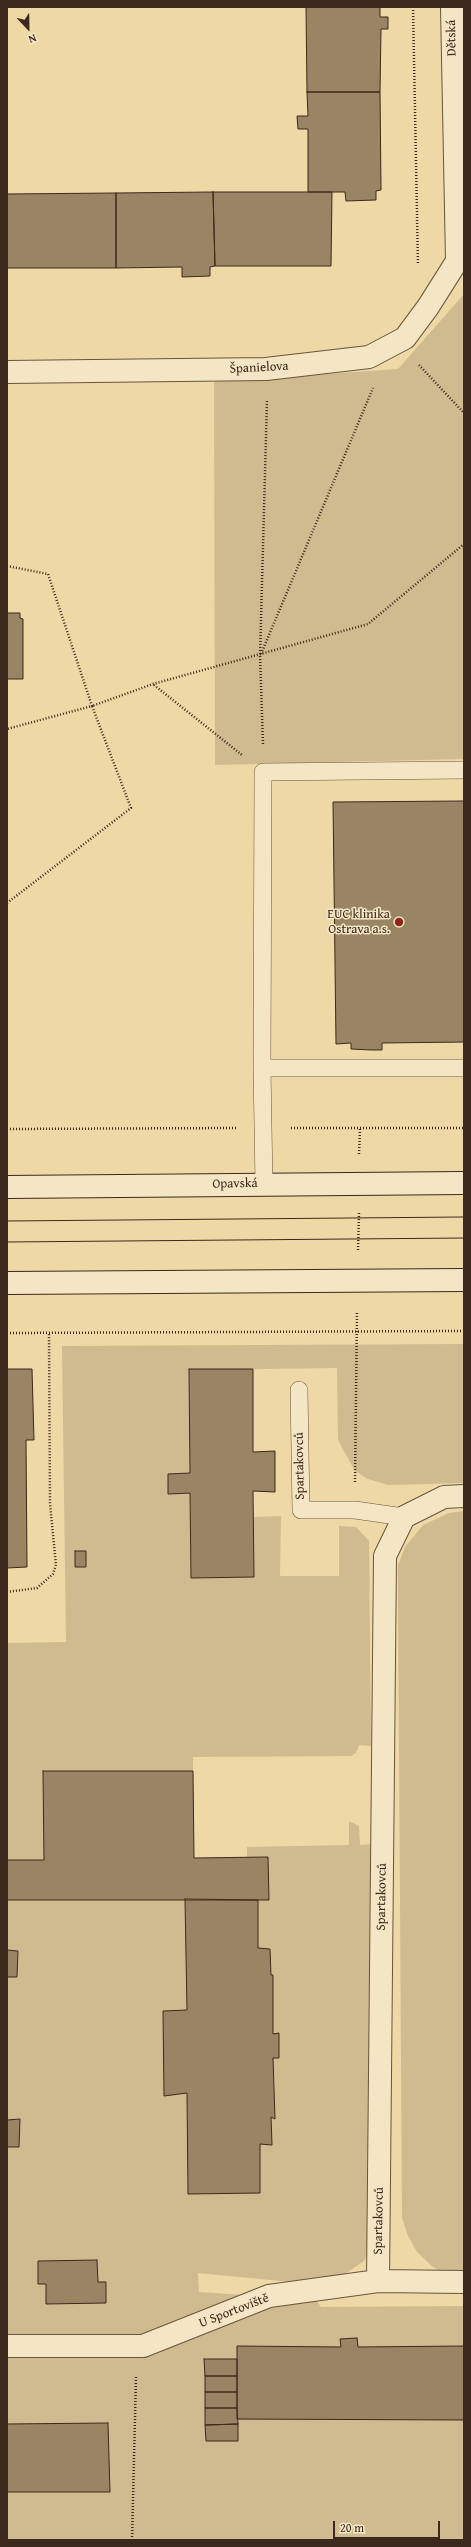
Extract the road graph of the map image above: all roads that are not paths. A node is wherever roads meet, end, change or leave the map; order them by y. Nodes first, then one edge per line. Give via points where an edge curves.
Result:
1 (452, 7) edge
2 (460, 261) edge
3 (7, 372) edge
4 (464, 770) edge
5 (262, 1068) junction
6 (464, 1068) edge
7 (464, 1182) edge
8 (264, 1184) junction
9 (7, 1187) edge
10 (464, 1280) edge
11 (7, 1283) edge
12 (299, 1390) dead end
13 (464, 1496) edge
14 (404, 1517) junction
15 (378, 2282) junction
16 (464, 2282) edge
17 (7, 2346) edge

1 - 2 street, Dětská
2 - 3 street, Španielova via 405,338 369,357 266,369
4 - 5 lane via 263,772
5 - 6 lane
5 - 8 lane
7 - 8 street, Opavská
8 - 9 street, Opavská
10 - 11 street
12 - 14 lane, Spartakovců via 301,1510 355,1510
13 - 14 street via 444,1497
14 - 15 street, Spartakovců via 385,1556
15 - 16 street, U Sportoviště
15 - 17 street, U Sportoviště via 269,2296 143,2346

